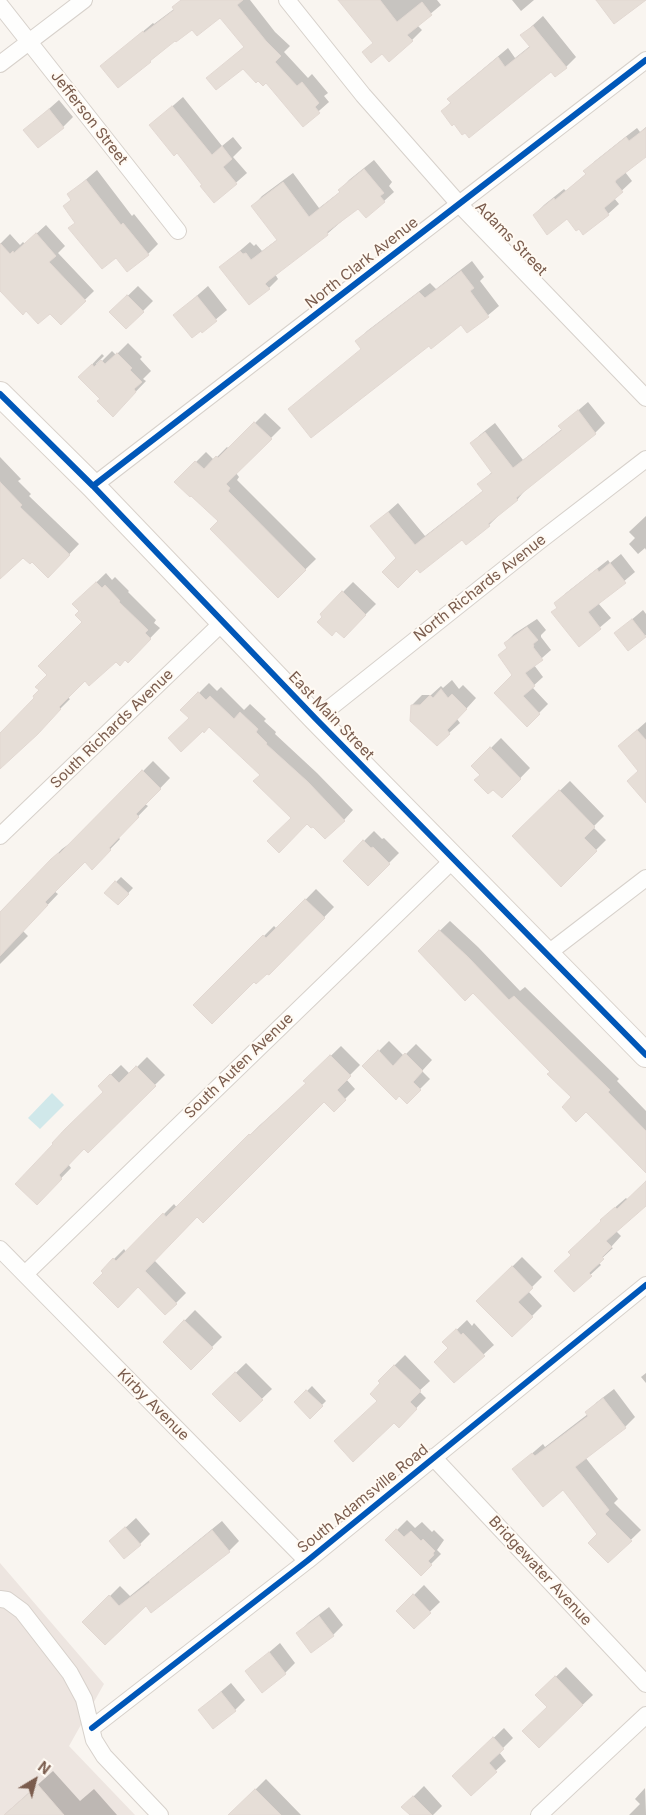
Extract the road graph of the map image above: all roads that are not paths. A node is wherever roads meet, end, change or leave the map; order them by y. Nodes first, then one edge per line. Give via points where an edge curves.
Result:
1 (84, 0) edge
2 (287, 0) edge
3 (0, 5) edge
4 (29, 42) junction
5 (646, 60) edge
6 (0, 64) edge
7 (459, 204) junction
8 (178, 231) dead end
9 (0, 394) edge
10 (646, 398) edge
11 (646, 459) edge
12 (94, 486) junction
13 (223, 622) junction
14 (316, 719) junction
15 (0, 836) edge
16 (454, 859) junction
17 (646, 878) edge
18 (547, 954) junction
19 (646, 1055) edge
20 (0, 1249) edge
21 (24, 1274) junction
22 (646, 1285) edge
23 (433, 1457) junction
24 (307, 1561) junction
25 (0, 1599) edge
26 (646, 1684) edge
27 (646, 1714) edge
28 (92, 1728) junction
29 (160, 1815) edge
30 (539, 1815) edge

1 - 4 street
2 - 7 street, Adams Street via 363,95
3 - 4 street, Jefferson Street
4 - 6 street
4 - 8 street, Jefferson Street
5 - 7 street, North Clark Avenue
7 - 10 street, Adams Street
7 - 12 street, North Clark Avenue
9 - 12 street, East Main Street
11 - 14 street, North Richards Avenue
12 - 13 street, East Main Street
13 - 14 street, East Main Street
13 - 15 street, South Richards Avenue
14 - 16 street, East Main Street
16 - 18 street, East Main Street
16 - 21 street, South Auten Avenue
17 - 18 street
18 - 19 street, East Main Street
20 - 21 street, Kirby Avenue
21 - 24 street, Kirby Avenue
22 - 23 street, South Adamsville Road
23 - 24 street, South Adamsville Road
23 - 26 street, Bridgewater Avenue
24 - 28 street, South Adamsville Road
25 - 28 street via 8,1600 22,1611 70,1673 84,1699
27 - 30 street
28 - 29 street via 94,1740 104,1756

